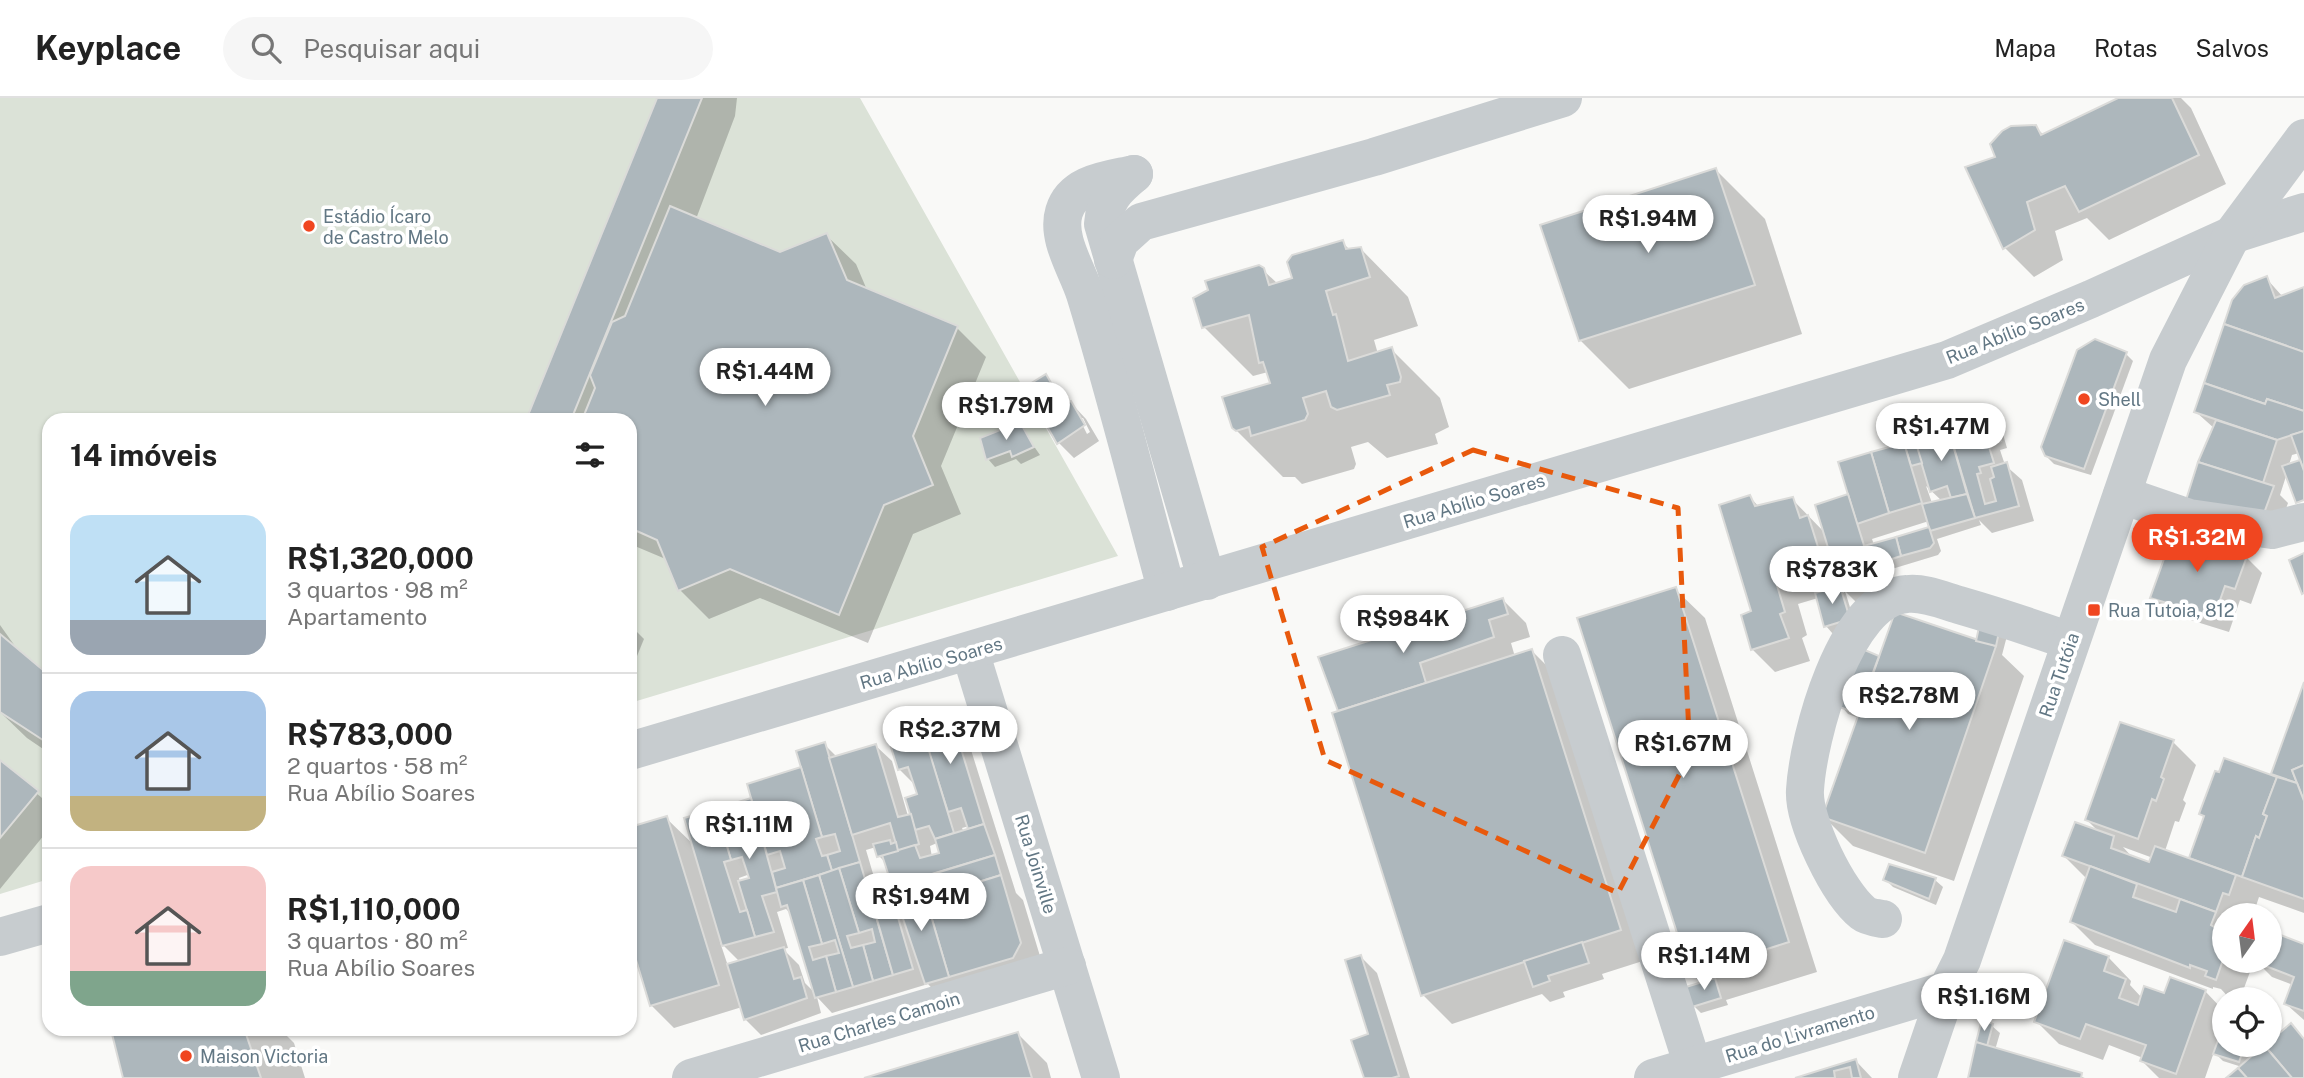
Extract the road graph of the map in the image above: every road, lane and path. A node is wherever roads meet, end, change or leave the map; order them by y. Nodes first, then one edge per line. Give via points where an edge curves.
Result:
1 (1563, 98) edge
2 (2304, 138) edge
3 (2304, 212) edge
4 (2232, 235) junction
5 (1113, 260) junction
6 (1157, 404) junction
7 (1118, 414) junction
8 (2122, 495) junction
9 (2304, 522) edge
10 (1207, 581) junction
11 (1167, 592) junction
12 (2070, 641) junction
13 (970, 651) junction
14 (1562, 655) dead end
15 (637, 749) edge
16 (1883, 919) dead end
17 (42, 925) edge
18 (0, 937) edge
19 (1067, 966) junction
20 (1947, 990) junction
21 (1693, 1066) junction
22 (691, 1078) edge
23 (1101, 1078) edge
24 (1653, 1078) edge
25 (1917, 1078) edge

1 - 5 street via 1141,222 1120,241
2 - 4 street, Rua Tutóia
3 - 4 street, Rua Abílio Soares
4 - 8 street, Rua Tutóia via 2168,360
4 - 10 street, Rua Abílio Soares via 1947,360
5 - 6 street
5 - 7 street via 1103,224 1104,207 1134,174 1086,186 1072,196 1062,232
6 - 7 street
6 - 10 street
7 - 11 street
8 - 9 street via 2189,518 2272,530
8 - 12 street, Rua Tutóia
10 - 11 street, Rua Abílio Soares
11 - 13 street, Rua Abílio Soares
12 - 16 street via 2019,622 1906,593 1889,598 1860,621 1818,713 1806,808 1845,892 1864,915
12 - 20 street, Rua Tutóia via 1962,960
13 - 15 street, Rua Abílio Soares
13 - 19 street, Rua Joinville
14 - 21 street
17 - 18 street
19 - 22 street, Rua Charles Camoin
19 - 23 street, Rua Joinville
20 - 21 street, Rua do Livramento
20 - 25 street, Rua Tutóia
21 - 24 street, Rua do Livramento

